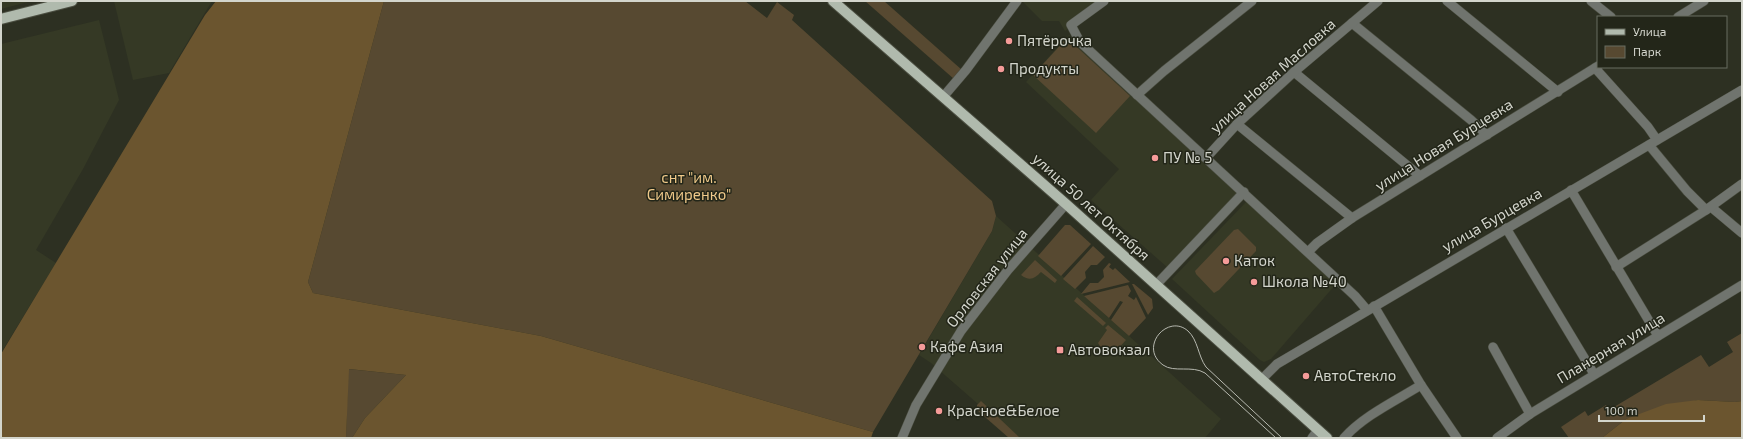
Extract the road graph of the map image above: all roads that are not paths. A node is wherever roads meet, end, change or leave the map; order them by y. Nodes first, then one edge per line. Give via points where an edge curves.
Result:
1 (72, 1) edge
2 (834, 1) edge
3 (1018, 1) edge
4 (1104, 1) edge
5 (1252, 1) edge
6 (1378, 1) edge
7 (1447, 1) edge
8 (1591, 1) edge
9 (1704, 1) edge
10 (1610, 16) edge
11 (1680, 16) edge
12 (1, 19) edge
13 (1352, 23) junction
14 (1596, 67) edge
15 (1294, 72) junction
16 (1742, 90) edge
17 (1558, 92) junction
18 (1137, 96) junction
19 (943, 98) junction
20 (1237, 124) junction
21 (1487, 135) junction
22 (1657, 140) junction
23 (1649, 144) junction
24 (1206, 158) junction
25 (1420, 176) junction
26 (1742, 184) edge
27 (1571, 190) junction
28 (1244, 192) junction
29 (1066, 204) junction
30 (1708, 208) junction
31 (1352, 218) junction
32 (1506, 228) junction
33 (1742, 233) edge
34 (1308, 252) junction
35 (1616, 267) junction
36 (1156, 285) junction
37 (1742, 285) edge
38 (1370, 308) junction
39 (1658, 336) junction
40 (1493, 347) dead end
41 (1594, 374) junction
42 (1261, 380) junction
43 (1421, 385) junction
44 (1530, 414) junction
45 (1315, 434) edge
46 (902, 438) edge
47 (1327, 438) edge
48 (1344, 438) edge
49 (1457, 438) edge
50 (1497, 438) edge

1 - 12 main road
2 - 19 main road, улица 50 лет Октября
3 - 19 street
4 - 18 street via 1072,25 1080,42
5 - 18 street via 1164,71
6 - 13 street, улица Новая Масловка
7 - 17 street
8 - 10 street
9 - 11 street
13 - 15 street, улица Новая Масловка
13 - 21 street
14 - 17 street, улица Новая Бурцевка
14 - 22 street
15 - 20 street, улица Новая Масловка
15 - 25 street
16 - 22 street, улица Бурцевка
17 - 21 street, улица Новая Бурцевка
18 - 24 street
19 - 29 main road, улица 50 лет Октября
20 - 24 street, улица Новая Масловка
20 - 31 street
21 - 25 street, улица Новая Бурцевка
22 - 23 street, улица Бурцевка
23 - 27 street, улица Бурцевка
23 - 30 street via 1687,191
24 - 28 street
25 - 31 street, улица Новая Бурцевка
26 - 30 street
27 - 32 street, улица Бурцевка
27 - 35 street
28 - 34 street
28 - 36 street
29 - 36 main road, улица 50 лет Октября
29 - 46 street, Орловская улица via 1008,270 961,330 916,405
30 - 33 street
30 - 35 street
31 - 34 street, улица Новая Бурцевка
32 - 38 street, улица Бурцевка
32 - 41 street
34 - 38 street
35 - 39 street
36 - 42 main road, улица 50 лет Октября
37 - 39 street, Планерная улица
38 - 42 street, улица Бурцевка via 1277,364
38 - 43 street
39 - 41 street, Планерная улица
40 - 44 street
41 - 44 street, Планерная улица
42 - 45 main road, улица 50 лет Октября
43 - 48 street via 1378,411
43 - 49 street
44 - 50 street, Планерная улица
45 - 47 main road, улица 50 лет Октября

